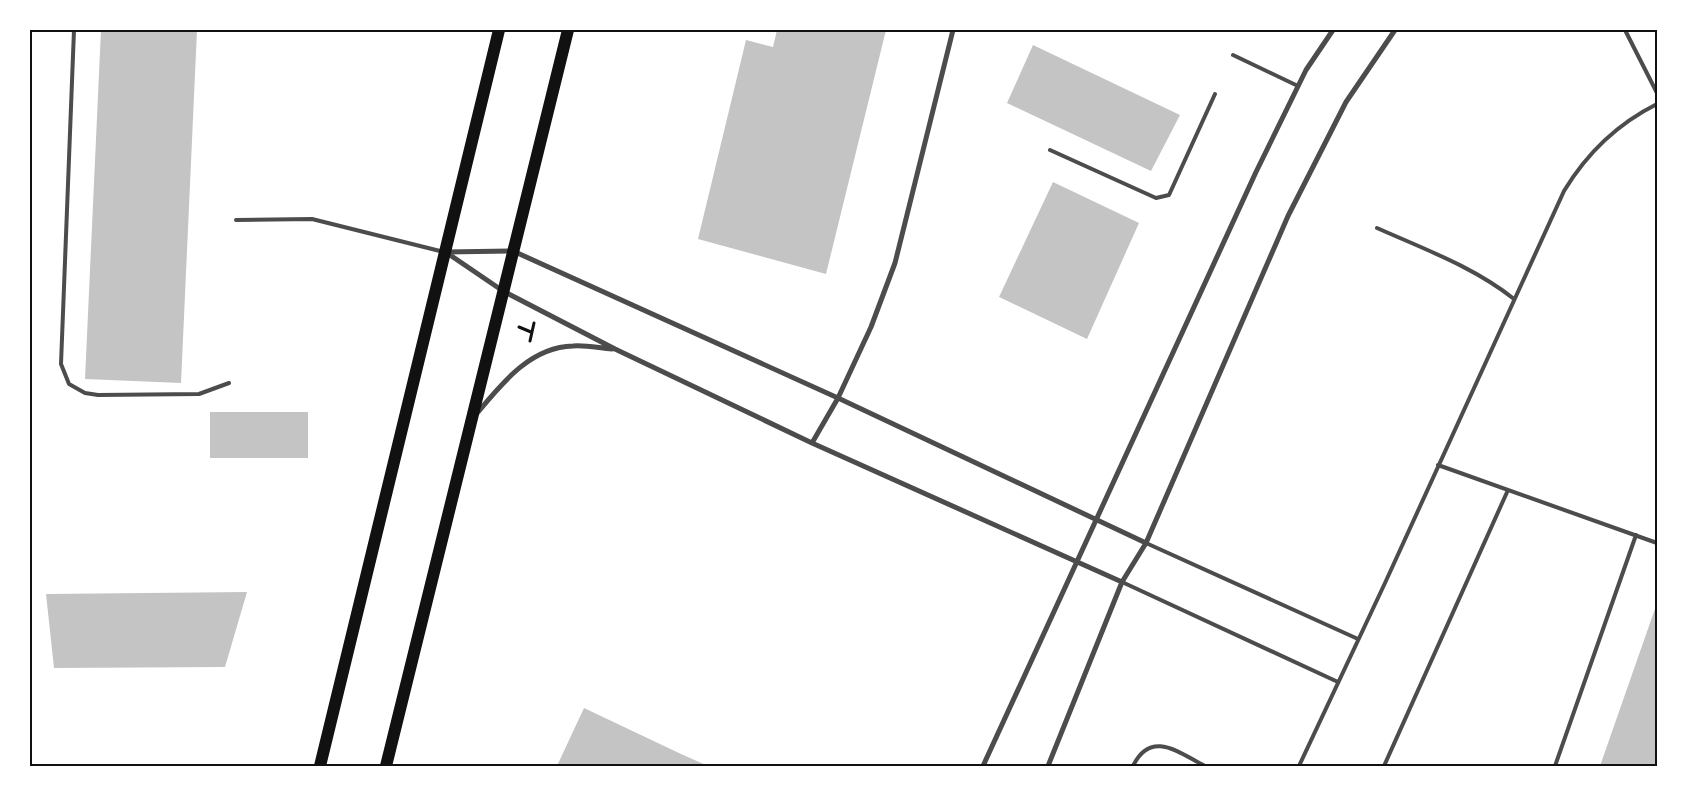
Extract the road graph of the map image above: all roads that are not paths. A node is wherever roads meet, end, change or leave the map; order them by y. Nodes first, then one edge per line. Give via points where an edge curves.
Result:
1 (74, 30) edge
2 (499, 30) edge
3 (568, 30) edge
4 (953, 30) edge
5 (1333, 30) edge
6 (1395, 30) edge
7 (1625, 30) edge
8 (1233, 55) dead end
9 (1298, 86) junction
10 (1215, 94) dead end
11 (1657, 94) edge
12 (1657, 104) edge
13 (1050, 150) dead end
14 (236, 220) dead end
15 (1378, 228) dead end
16 (446, 252) junction
17 (513, 252) junction
18 (503, 291) junction
19 (1514, 299) junction
20 (615, 349) junction
21 (229, 383) dead end
22 (838, 398) junction
23 (471, 420) junction
24 (812, 443) junction
25 (1438, 465) junction
26 (1508, 490) junction
27 (1096, 520) junction
28 (1636, 535) junction
29 (1146, 543) junction
30 (1657, 543) edge
31 (1076, 561) junction
32 (1122, 582) junction
33 (1358, 640) junction
34 (1338, 682) junction
35 (320, 766) edge
36 (386, 766) edge
37 (983, 766) edge
38 (1048, 766) edge
39 (1134, 766) edge
40 (1205, 766) edge
41 (1299, 766) edge
42 (1384, 766) edge
43 (1555, 766) edge

1 - 21 lane via 61,364 69,384 84,393 199,394
2 - 16 main road
3 - 17 main road
4 - 22 street via 895,263 871,327
5 - 9 street
6 - 29 street via 1346,102 1288,216
7 - 11 lane
8 - 9 lane
9 - 27 street
10 - 13 lane via 1169,195 1156,198
12 - 19 lane via 1599,144 1574,175
14 - 16 lane via 312,218
15 - 19 lane via 1464,268
16 - 17 street
16 - 18 street
16 - 35 main road
17 - 18 main road
17 - 22 street
18 - 20 street
18 - 23 main road
19 - 25 lane
20 - 23 street via 574,346 535,356 500,385
20 - 24 street
22 - 24 street
22 - 27 street
23 - 36 main road
24 - 31 street
25 - 26 lane
25 - 33 lane
26 - 28 lane
26 - 42 lane
27 - 29 street
27 - 31 street
28 - 30 lane
28 - 43 lane
29 - 32 street
29 - 33 lane
31 - 32 street
31 - 37 street
32 - 34 lane
32 - 38 street
33 - 34 lane
34 - 41 lane
39 - 40 lane via 1143,751 1159,745

